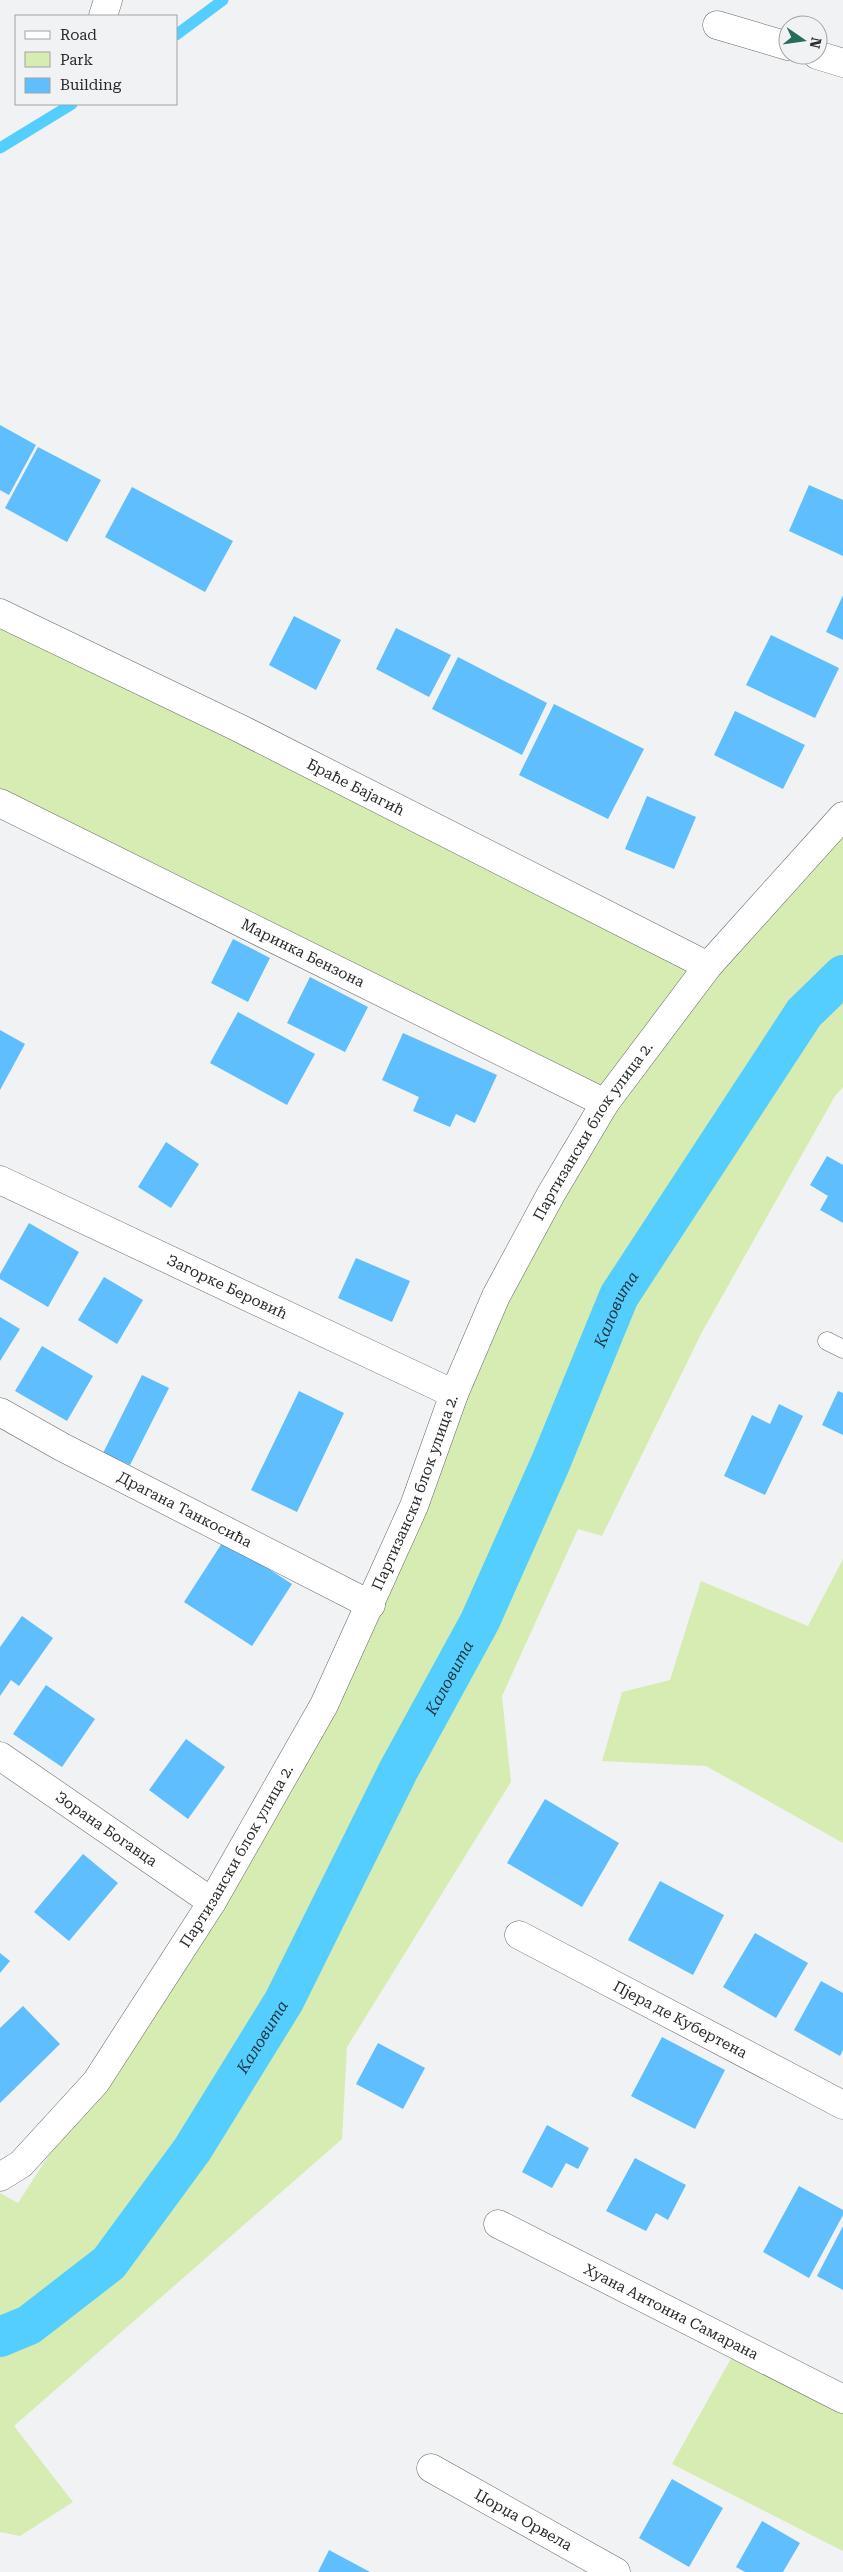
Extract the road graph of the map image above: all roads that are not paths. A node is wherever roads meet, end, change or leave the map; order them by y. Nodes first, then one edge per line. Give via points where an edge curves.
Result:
1 (108, 0) edge
2 (103, 15) edge
3 (717, 25) dead end
4 (778, 43) edge
5 (828, 58) edge
6 (843, 63) edge
7 (0, 613) edge
8 (0, 803) edge
9 (843, 816) edge
10 (708, 966) junction
11 (605, 1103) junction
12 (0, 1180) edge
13 (827, 1341) dead end
14 (843, 1349) edge
15 (454, 1394) junction
16 (0, 1412) edge
17 (371, 1605) junction
18 (0, 1756) edge
19 (212, 1902) junction
20 (519, 1935) dead end
21 (843, 2105) edge
22 (0, 2177) edge
23 (498, 2224) dead end
24 (843, 2399) edge
25 (431, 2468) dead end
26 (616, 2572) edge

1 - 2 street
3 - 4 street
5 - 6 street
7 - 10 street, Браће Бајагић via 239,728
8 - 11 street, Маринка Бензона
9 - 10 street, Партизански блок улица 2.
10 - 11 street, Партизански блок улица 2.
11 - 15 street, Партизански блок улица 2. via 496,1296
12 - 15 street, Загорке Беровић
13 - 14 lane
15 - 17 street, Партизански блок улица 2. via 414,1506
16 - 17 street, Драгана Танкосића
17 - 19 street, Партизански блок улица 2. via 324,1705
18 - 19 street, Зорана Богавца
19 - 22 street, Партизански блок улица 2. via 96,2082 21,2164
20 - 21 street, Пјера де Кубертена
23 - 24 street, Хуана Антониа Самарана
25 - 26 street, Џорџа Орвела

